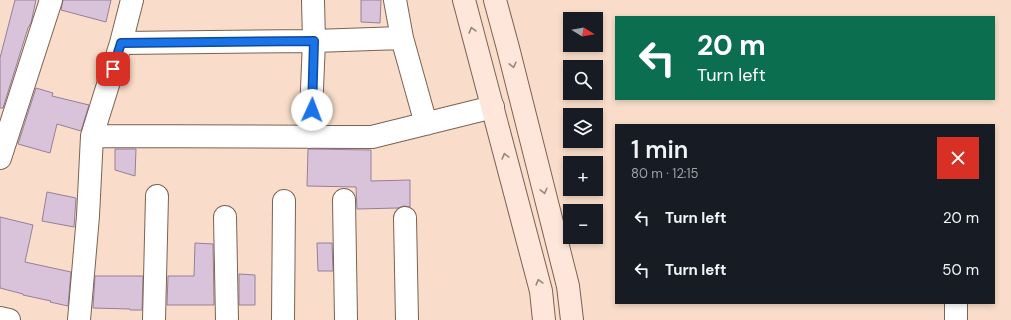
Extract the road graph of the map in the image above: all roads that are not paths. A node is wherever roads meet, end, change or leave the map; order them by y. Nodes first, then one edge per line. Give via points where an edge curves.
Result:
1 (51, 0) edge
2 (132, 0) edge
3 (313, 0) edge
4 (394, 0) edge
5 (464, 0) edge
6 (495, 0) edge
7 (402, 38) junction
8 (314, 41) junction
9 (121, 43) junction
10 (493, 107) junction
11 (426, 124) junction
12 (92, 136) junction
13 (310, 137) junction
14 (0, 158) edge
15 (157, 196) dead end
16 (344, 200) dead end
17 (284, 201) dead end
18 (225, 217) dead end
19 (405, 218) dead end
20 (0, 318) edge
21 (9, 320) edge
22 (79, 320) edge
23 (154, 320) edge
24 (227, 320) edge
25 (283, 320) edge
26 (346, 320) edge
27 (407, 320) edge
28 (544, 320) edge
29 (572, 320) edge

1 - 14 street
2 - 9 street
3 - 8 street
4 - 7 street
10 -> 5 main road
6 -> 29 main road via 568,286
7 - 8 street
7 - 11 street
8 - 9 street
8 - 13 street
9 - 12 street
10 - 11 street
28 -> 10 main road via 541,291
11 - 13 street via 372,137
12 - 13 street
12 - 22 street
15 - 23 street
16 - 26 street
17 - 25 street
18 - 24 street
19 - 27 street
20 - 21 street

